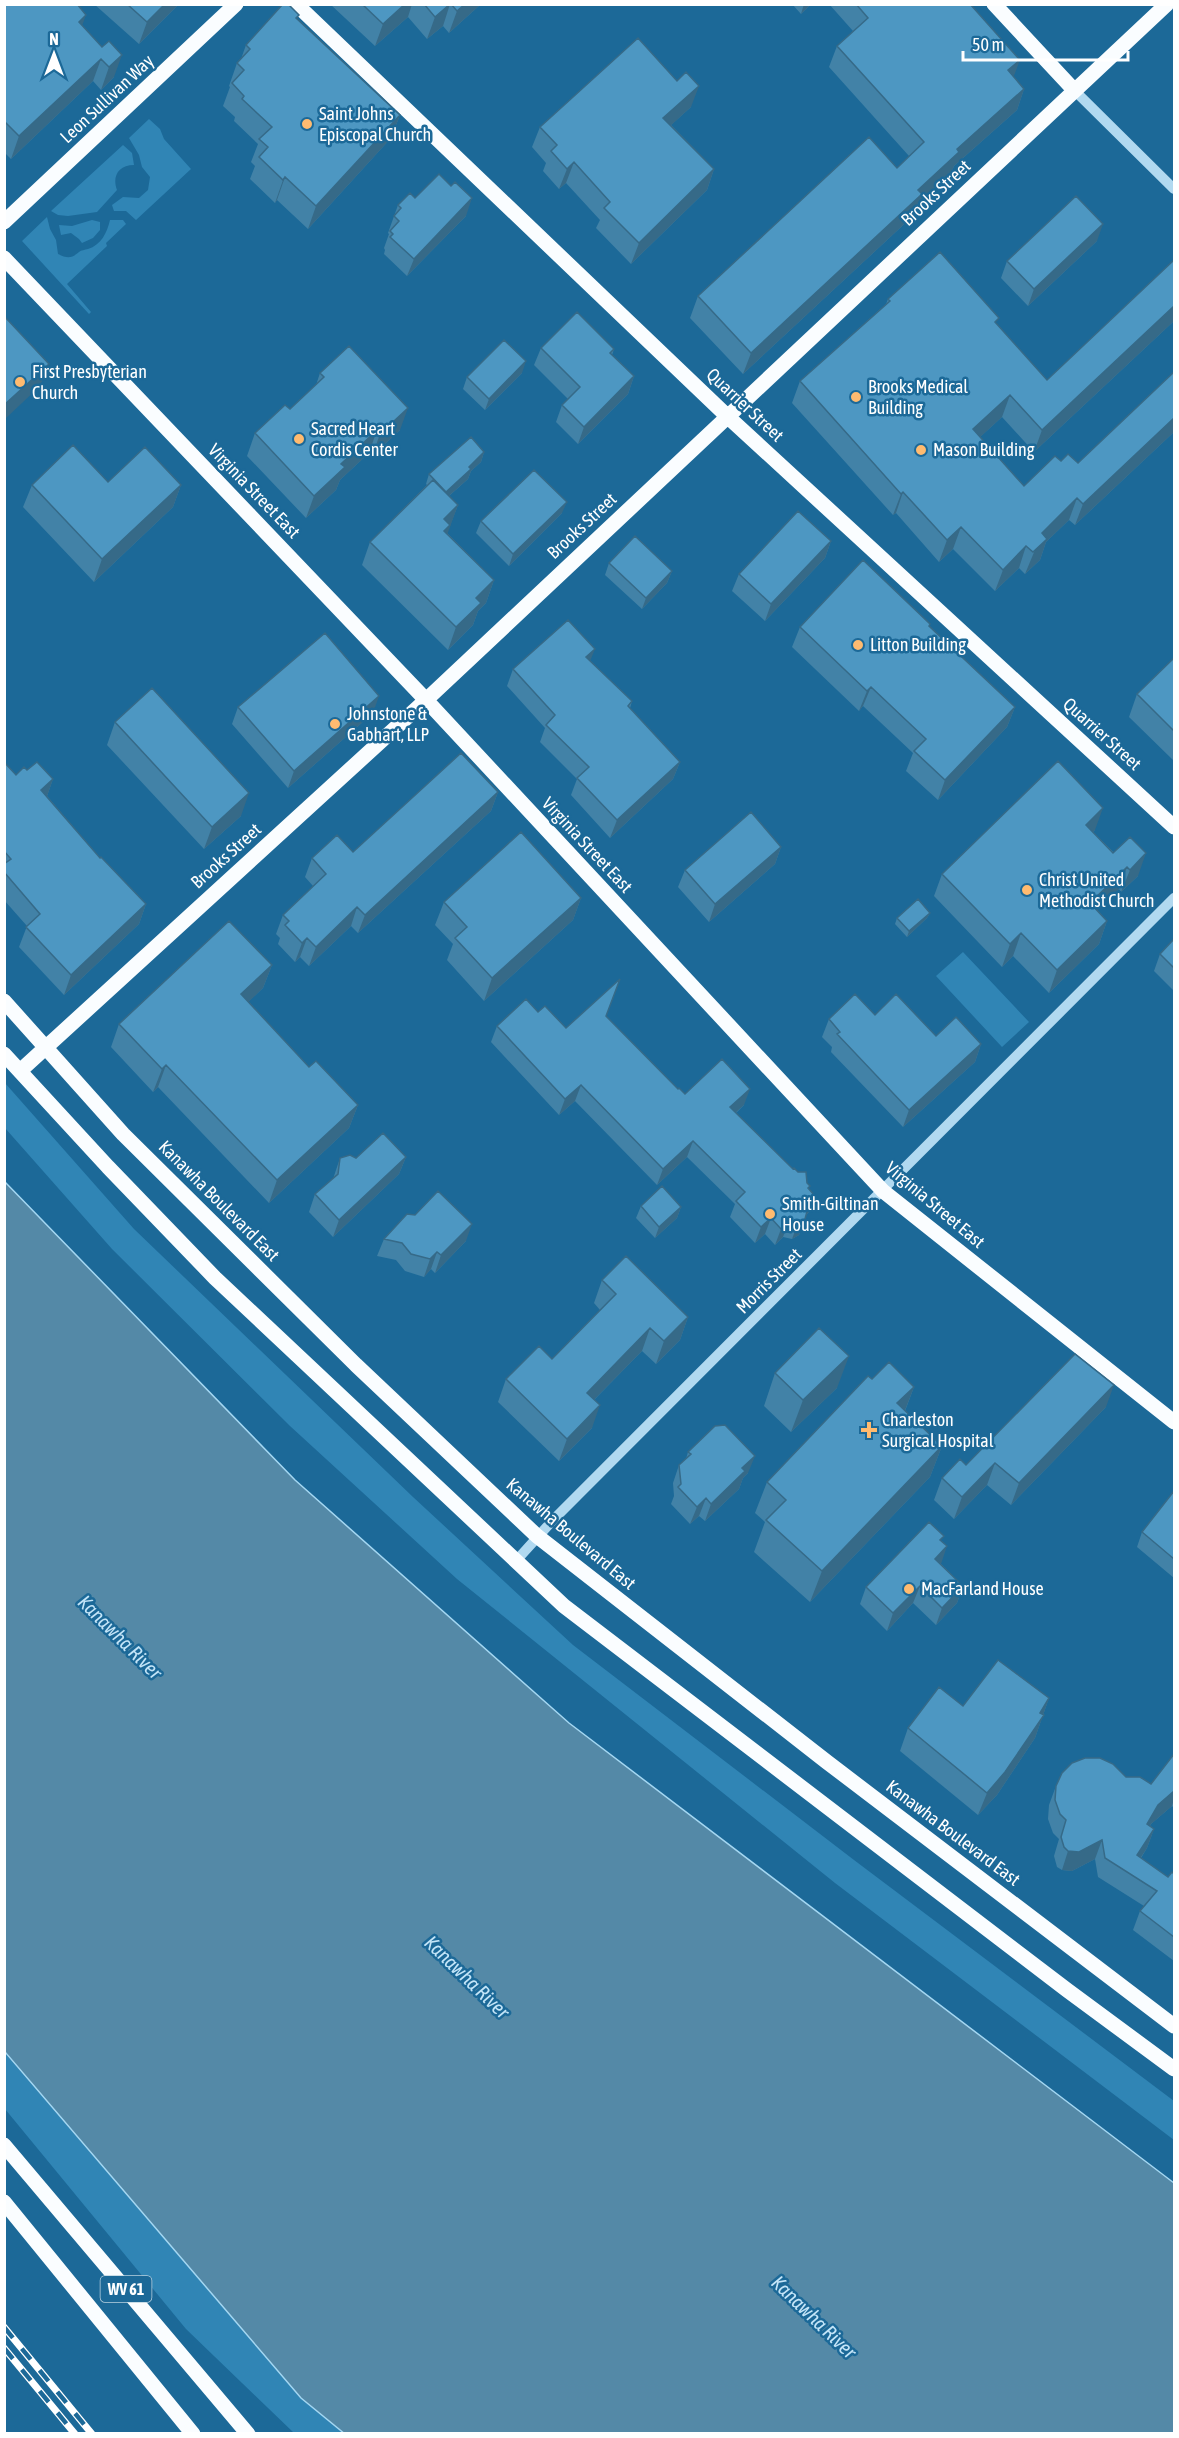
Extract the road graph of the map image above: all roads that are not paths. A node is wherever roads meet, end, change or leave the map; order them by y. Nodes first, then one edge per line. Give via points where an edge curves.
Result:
1 (236, 4) edge
2 (297, 4) edge
3 (993, 4) edge
4 (1167, 4) edge
5 (1074, 90) junction
6 (1174, 189) edge
7 (4, 222) edge
8 (4, 258) edge
9 (727, 416) junction
10 (426, 700) junction
11 (1174, 827) edge
12 (1174, 898) edge
13 (4, 1001) edge
14 (45, 1047) junction
15 (4, 1054) edge
16 (20, 1071) junction
17 (883, 1191) junction
18 (1174, 1422) edge
19 (537, 1536) junction
20 (515, 1562) junction
21 (1174, 2026) edge
22 (1174, 2069) edge
23 (4, 2145) edge
24 (4, 2202) edge
25 (193, 2433) edge
26 (248, 2433) edge

1 - 7 main road, Leon Sullivan Way
2 - 9 main road, Quarrier Street
3 - 5 main road
4 - 5 main road, Brooks Street
5 - 6 street
5 - 9 main road, Brooks Street
8 - 10 main road, Virginia Street East
9 - 10 main road, Brooks Street
9 - 11 main road, Quarrier Street
10 - 14 main road, Brooks Street
10 - 17 main road, Virginia Street East
12 - 17 street, Morris Street
13 - 14 main road, Kanawha Boulevard East
14 - 16 main road, Brooks Street
14 - 19 main road, Kanawha Boulevard East via 122,1132 340,1349
15 - 16 main road
16 - 20 main road via 215,1278
17 - 18 main road, Virginia Street East
17 - 19 street, Morris Street
19 - 20 street, Morris Street
19 - 21 main road, Kanawha Boulevard East
20 - 22 main road via 564,1606
23 - 26 main road, WV 61
24 - 25 main road, WV 61

